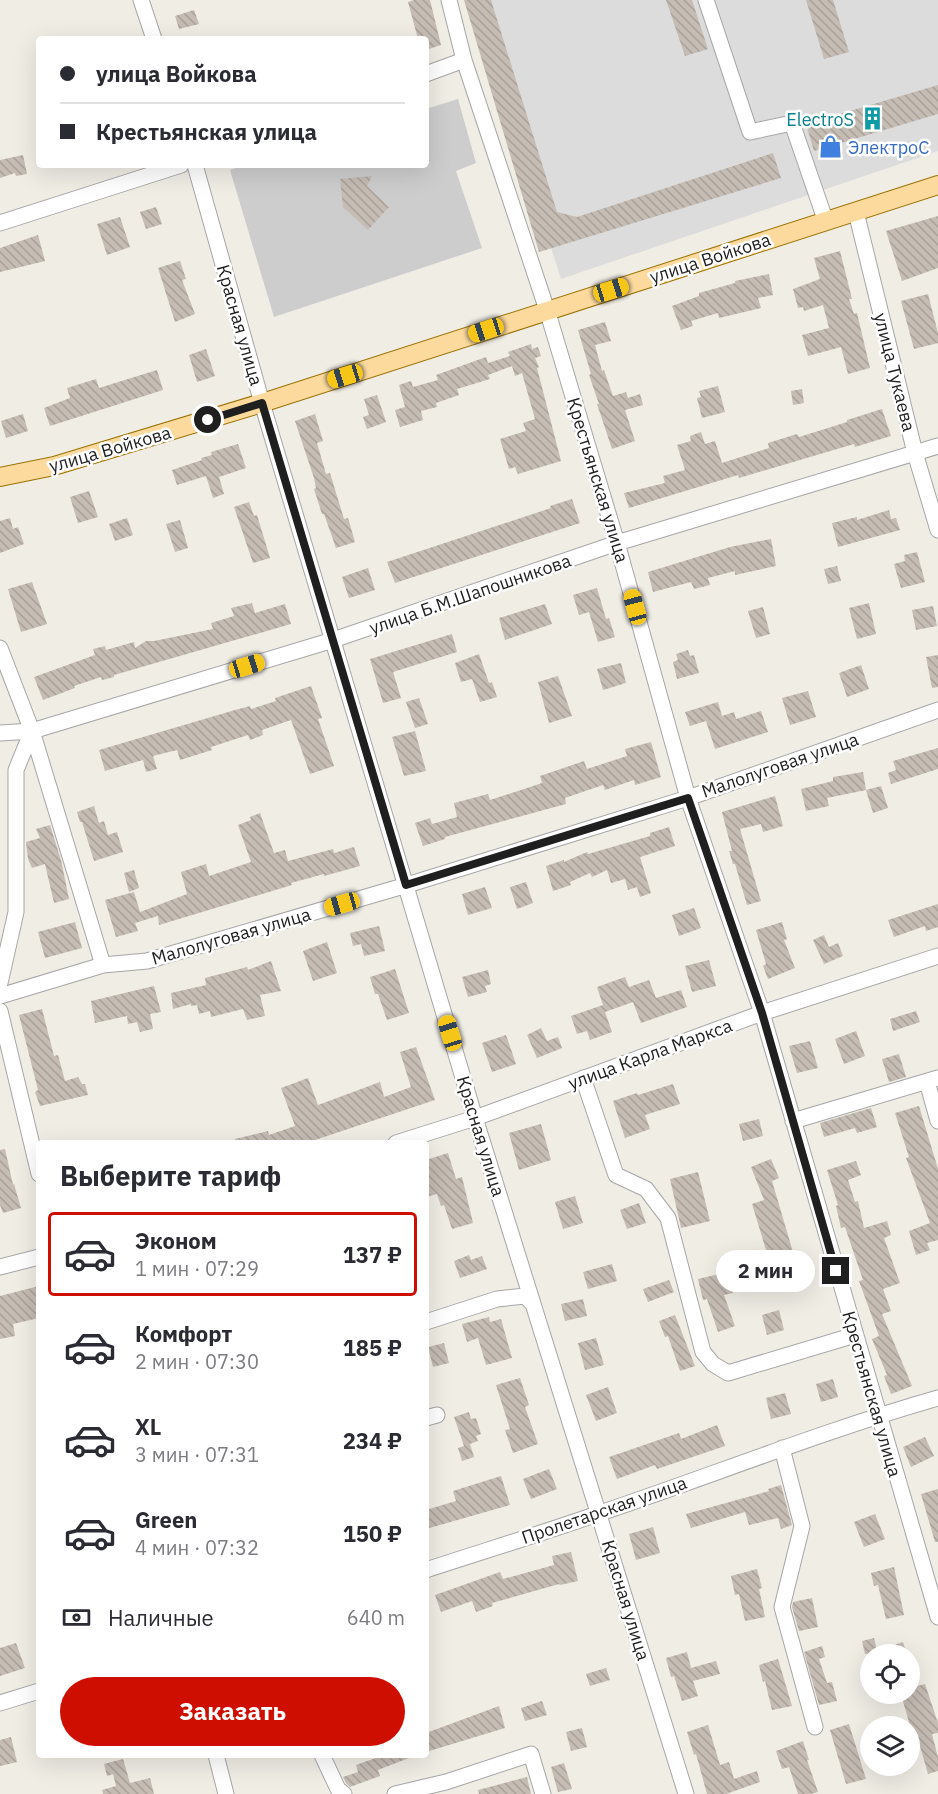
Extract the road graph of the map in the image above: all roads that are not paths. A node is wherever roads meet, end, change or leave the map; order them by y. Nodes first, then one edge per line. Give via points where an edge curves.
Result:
1 (141, 0) edge
2 (449, 0) edge
3 (706, 0) edge
4 (153, 36) edge
5 (464, 60) junction
6 (429, 73) edge
7 (172, 168) edge
8 (196, 168) edge
9 (938, 185) edge
10 (856, 212) junction
11 (826, 222) junction
12 (0, 223) edge
13 (547, 310) junction
14 (262, 403) junction
15 (938, 446) edge
16 (915, 453) junction
17 (0, 477) edge
18 (938, 530) edge
19 (617, 543) junction
20 (333, 640) junction
21 (0, 648) edge
22 (938, 710) edge
23 (32, 731) junction
24 (0, 733) edge
25 (688, 798) junction
26 (406, 885) junction
27 (938, 956) edge
28 (103, 965) junction
29 (0, 983) edge
30 (0, 996) edge
31 (0, 1011) edge
32 (762, 1013) junction
33 (583, 1078) junction
34 (932, 1080) edge
35 (475, 1118) junction
36 (793, 1121) junction
37 (938, 1121) edge
38 (405, 1140) edge
39 (36, 1161) edge
40 (36, 1258) edge
41 (0, 1268) edge
42 (533, 1304) junction
43 (429, 1321) edge
44 (855, 1335) junction
45 (938, 1398) edge
46 (878, 1416) junction
47 (782, 1448) junction
48 (600, 1514) junction
49 (429, 1569) edge
50 (938, 1617) edge
51 (36, 1692) edge
52 (0, 1703) edge
53 (815, 1727) dead end
54 (217, 1758) edge
55 (323, 1758) edge
56 (226, 1794) edge
57 (344, 1794) edge
58 (395, 1794) edge
59 (543, 1794) edge
60 (686, 1794) edge

1 - 4 street
2 - 5 street, Крестьянская улица
3 - 11 street via 750,132 792,123
5 - 6 street
5 - 13 street, Крестьянская улица
7 - 12 street
8 - 14 street, Красная улица
9 - 10 main road, улица Войкова
10 - 11 main road, улица Войкова
10 - 16 street, улица Тукаева
11 - 13 main road, улица Войкова
13 - 14 main road, улица Войкова
13 - 19 street, Крестьянская улица
14 - 17 main road, улица Войкова via 54,466
14 - 20 street, Красная улица
15 - 16 street, улица Б.М.Шапошникова
16 - 18 street, улица Тукаева
16 - 19 street, улица Б.М.Шапошникова
19 - 20 street, улица Б.М.Шапошникова
19 - 25 street, Крестьянская улица
20 - 23 street, улица Б.М.Шапошникова
20 - 26 street, Красная улица
21 - 23 street
22 - 25 street, Малолуговая улица
23 - 24 street, улица Б.М.Шапошникова
23 - 28 street
23 - 29 street via 16,770 16,912
25 - 26 street, Малолуговая улица
25 - 32 street, Крестьянская улица
26 - 28 street, Малолуговая улица via 147,961
26 - 35 street, Красная улица
27 - 32 street, улица Карла Маркса
28 - 30 street, Малолуговая улица
31 - 39 street
32 - 33 street, улица Карла Маркса
32 - 36 street, Крестьянская улица
33 - 35 street, улица Карла Маркса
33 - 44 street via 616,1175 646,1189 668,1218 703,1352 713,1364 728,1373
34 - 36 street
34 - 37 street
35 - 38 street, улица Карла Маркса
35 - 42 street, Красная улица
36 - 44 street, Крестьянская улица
40 - 41 street
42 - 43 street via 525,1296 497,1299
42 - 48 street, Красная улица
44 - 46 street, Крестьянская улица
45 - 46 street, Пролетарская улица
46 - 47 street, Пролетарская улица
46 - 50 street, Крестьянская улица
47 - 48 street, Пролетарская улица
47 - 53 street via 802,1526 782,1607
48 - 49 street, Пролетарская улица
48 - 60 street, Красная улица
51 - 52 street
54 - 56 street
55 - 57 street
58 - 59 street via 531,1754

